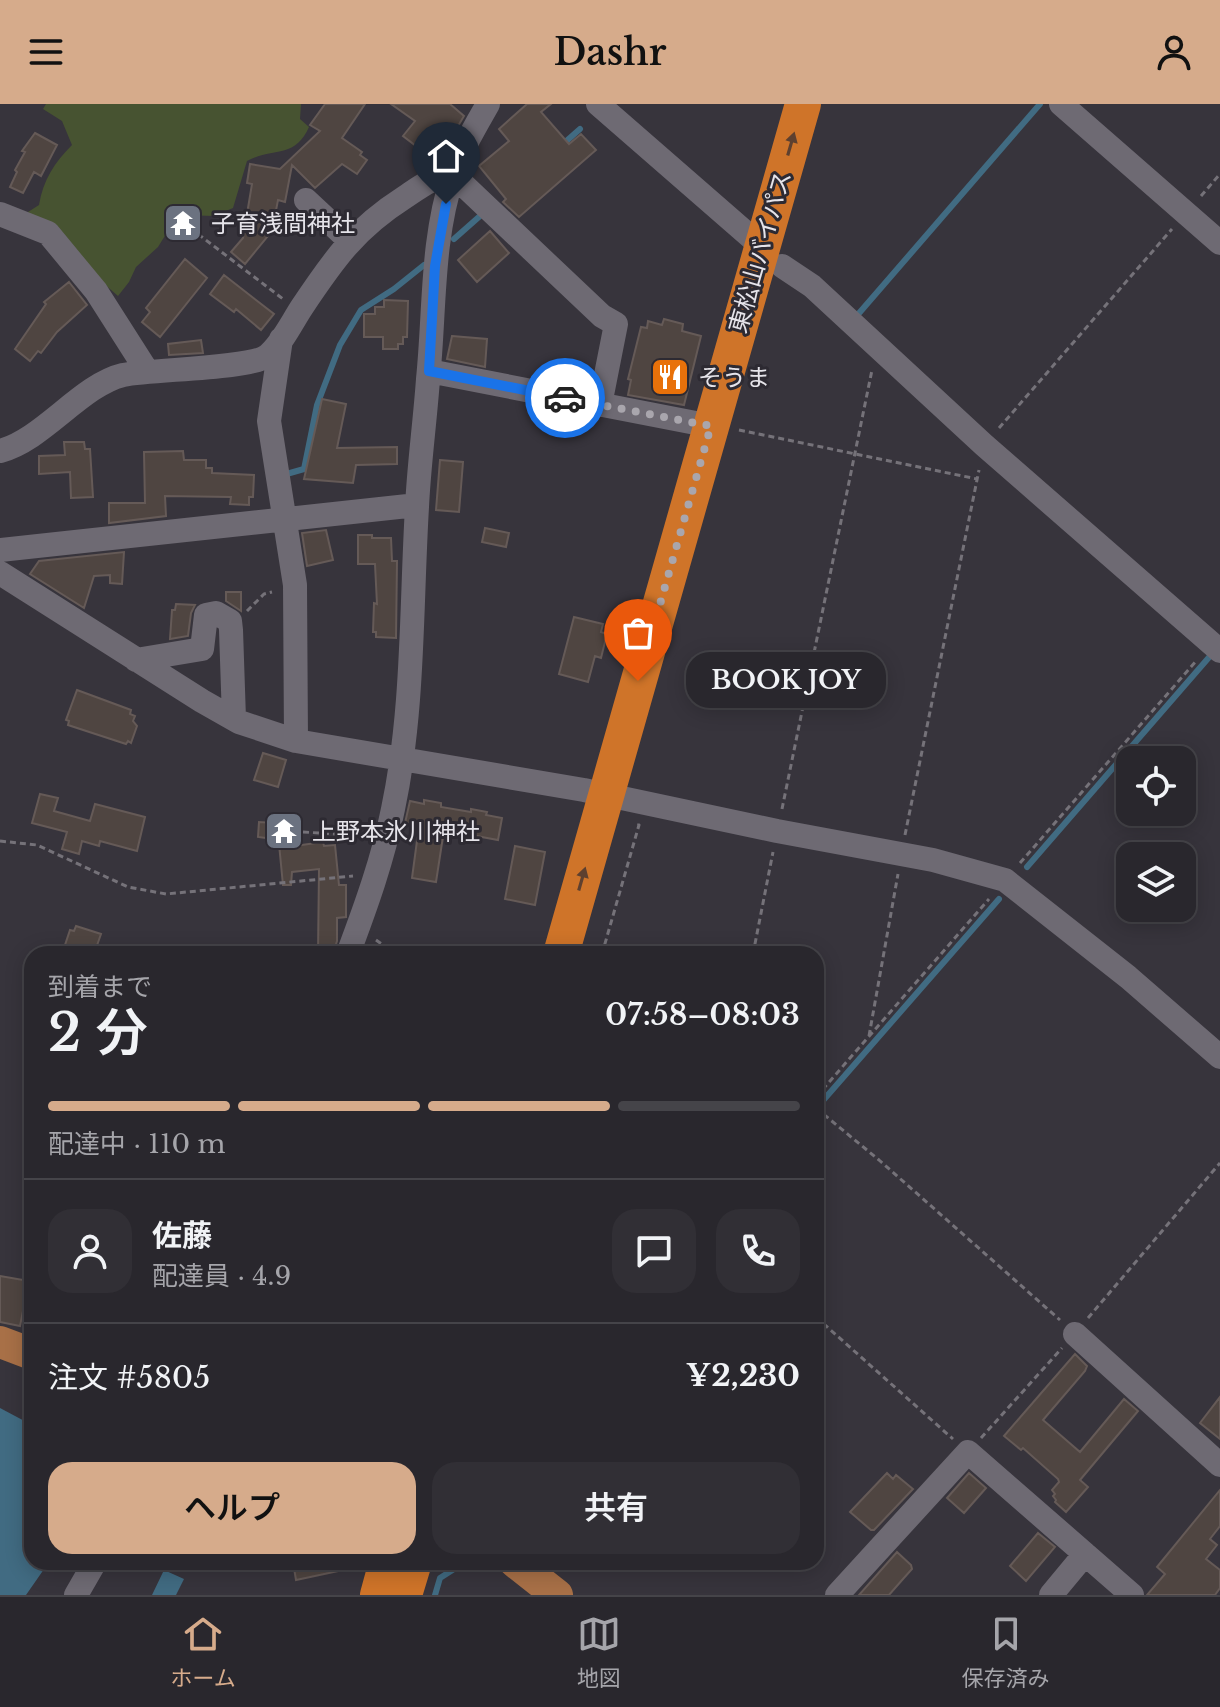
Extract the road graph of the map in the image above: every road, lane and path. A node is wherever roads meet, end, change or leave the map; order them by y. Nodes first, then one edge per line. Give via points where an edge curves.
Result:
1 (488, 104) edge
2 (598, 104) edge
3 (803, 104) edge
4 (828, 104) edge
5 (1061, 104) edge
6 (1220, 174) edge
7 (453, 175) junction
8 (306, 200) dead end
9 (0, 214) edge
10 (1185, 214) junction
11 (198, 234) dead end
12 (350, 241) junction
13 (1220, 243) edge
14 (771, 256) junction
15 (299, 311) junction
16 (281, 339) junction
17 (876, 348) junction
18 (147, 371) junction
19 (429, 371) junction
20 (600, 405) junction
21 (723, 428) junction
22 (2, 445) edge
23 (984, 445) junction
24 (854, 456) junction
25 (977, 479) junction
26 (417, 505) junction
27 (287, 520) junction
28 (0, 550) edge
29 (0, 573) edge
30 (295, 585) junction
31 (230, 621) junction
32 (1220, 651) edge
33 (136, 660) junction
34 (234, 719) junction
35 (296, 741) junction
36 (401, 759) junction
37 (625, 807) junction
38 (777, 831) junction
39 (303, 832) dead end
40 (386, 837) junction
41 (0, 841) edge
42 (901, 854) junction
43 (377, 874) junction
44 (351, 946) edge
45 (564, 946) edge
46 (589, 946) edge
47 (603, 946) edge
48 (755, 946) edge
49 (869, 1036) dead end
50 (1220, 1057) edge
51 (824, 1115) edge
52 (1220, 1163) edge
53 (824, 1324) edge
54 (1075, 1334) junction
55 (0, 1342) edge
56 (24, 1351) edge
57 (968, 1452) junction
58 (1220, 1465) edge
59 (1085, 1554) junction
60 (90, 1570) edge
61 (385, 1570) edge
62 (412, 1570) edge
63 (525, 1570) edge
64 (76, 1595) edge
65 (378, 1595) edge
66 (404, 1595) edge
67 (557, 1595) edge
68 (837, 1595) edge
69 (1051, 1595) edge
70 (1132, 1595) edge

1 - 7 street
2 - 14 street
14 -> 3 highway, 東松山バイパス
4 - 14 highway, 東松山バイパス
5 - 10 street
6 - 10 path
7 - 12 street via 431,180 377,215
7 - 19 street via 435,266
7 - 20 street via 616,324
8 - 12 street
9 - 18 street via 48,233 96,291
10 - 13 street
10 - 23 path
11 - 15 path
12 - 15 street
14 - 17 street via 812,286
14 - 21 highway, 東松山バイパス
15 - 16 street
16 - 18 street via 265,358
16 - 27 street via 269,421
17 - 23 street
17 - 24 path
18 - 22 street via 107,381
19 - 20 street
19 - 26 street
20 - 21 street
21 - 24 path
21 - 37 highway, 東松山バイパス
23 - 25 path
23 - 32 street
24 - 25 path
24 - 38 path
25 - 42 path
26 - 27 street
26 - 36 street
27 - 28 street
27 - 30 street
29 - 33 street
30 - 31 path via 264,594
30 - 35 street
31 - 33 street via 216,613 206,615 202,649
31 - 34 street
33 - 34 street
34 - 35 street
35 - 36 street
36 - 37 street
36 - 40 street
37 - 38 street
45 -> 37 highway, 東松山バイパス
37 - 46 highway, 東松山バイパス
37 - 47 path
38 - 42 street
38 - 48 path
39 - 40 path
40 - 43 street
41 - 43 path via 37,845 128,887 166,894
42 - 49 path
42 - 50 street via 1005,880
43 - 44 street
51 - 54 path
52 - 54 path
53 - 57 path
54 - 57 path
54 - 58 street
55 - 56 main road
57 - 59 street
57 - 68 street
59 - 69 street
59 - 70 street
60 - 64 street
61 - 65 highway
62 - 66 highway
63 - 67 main road

